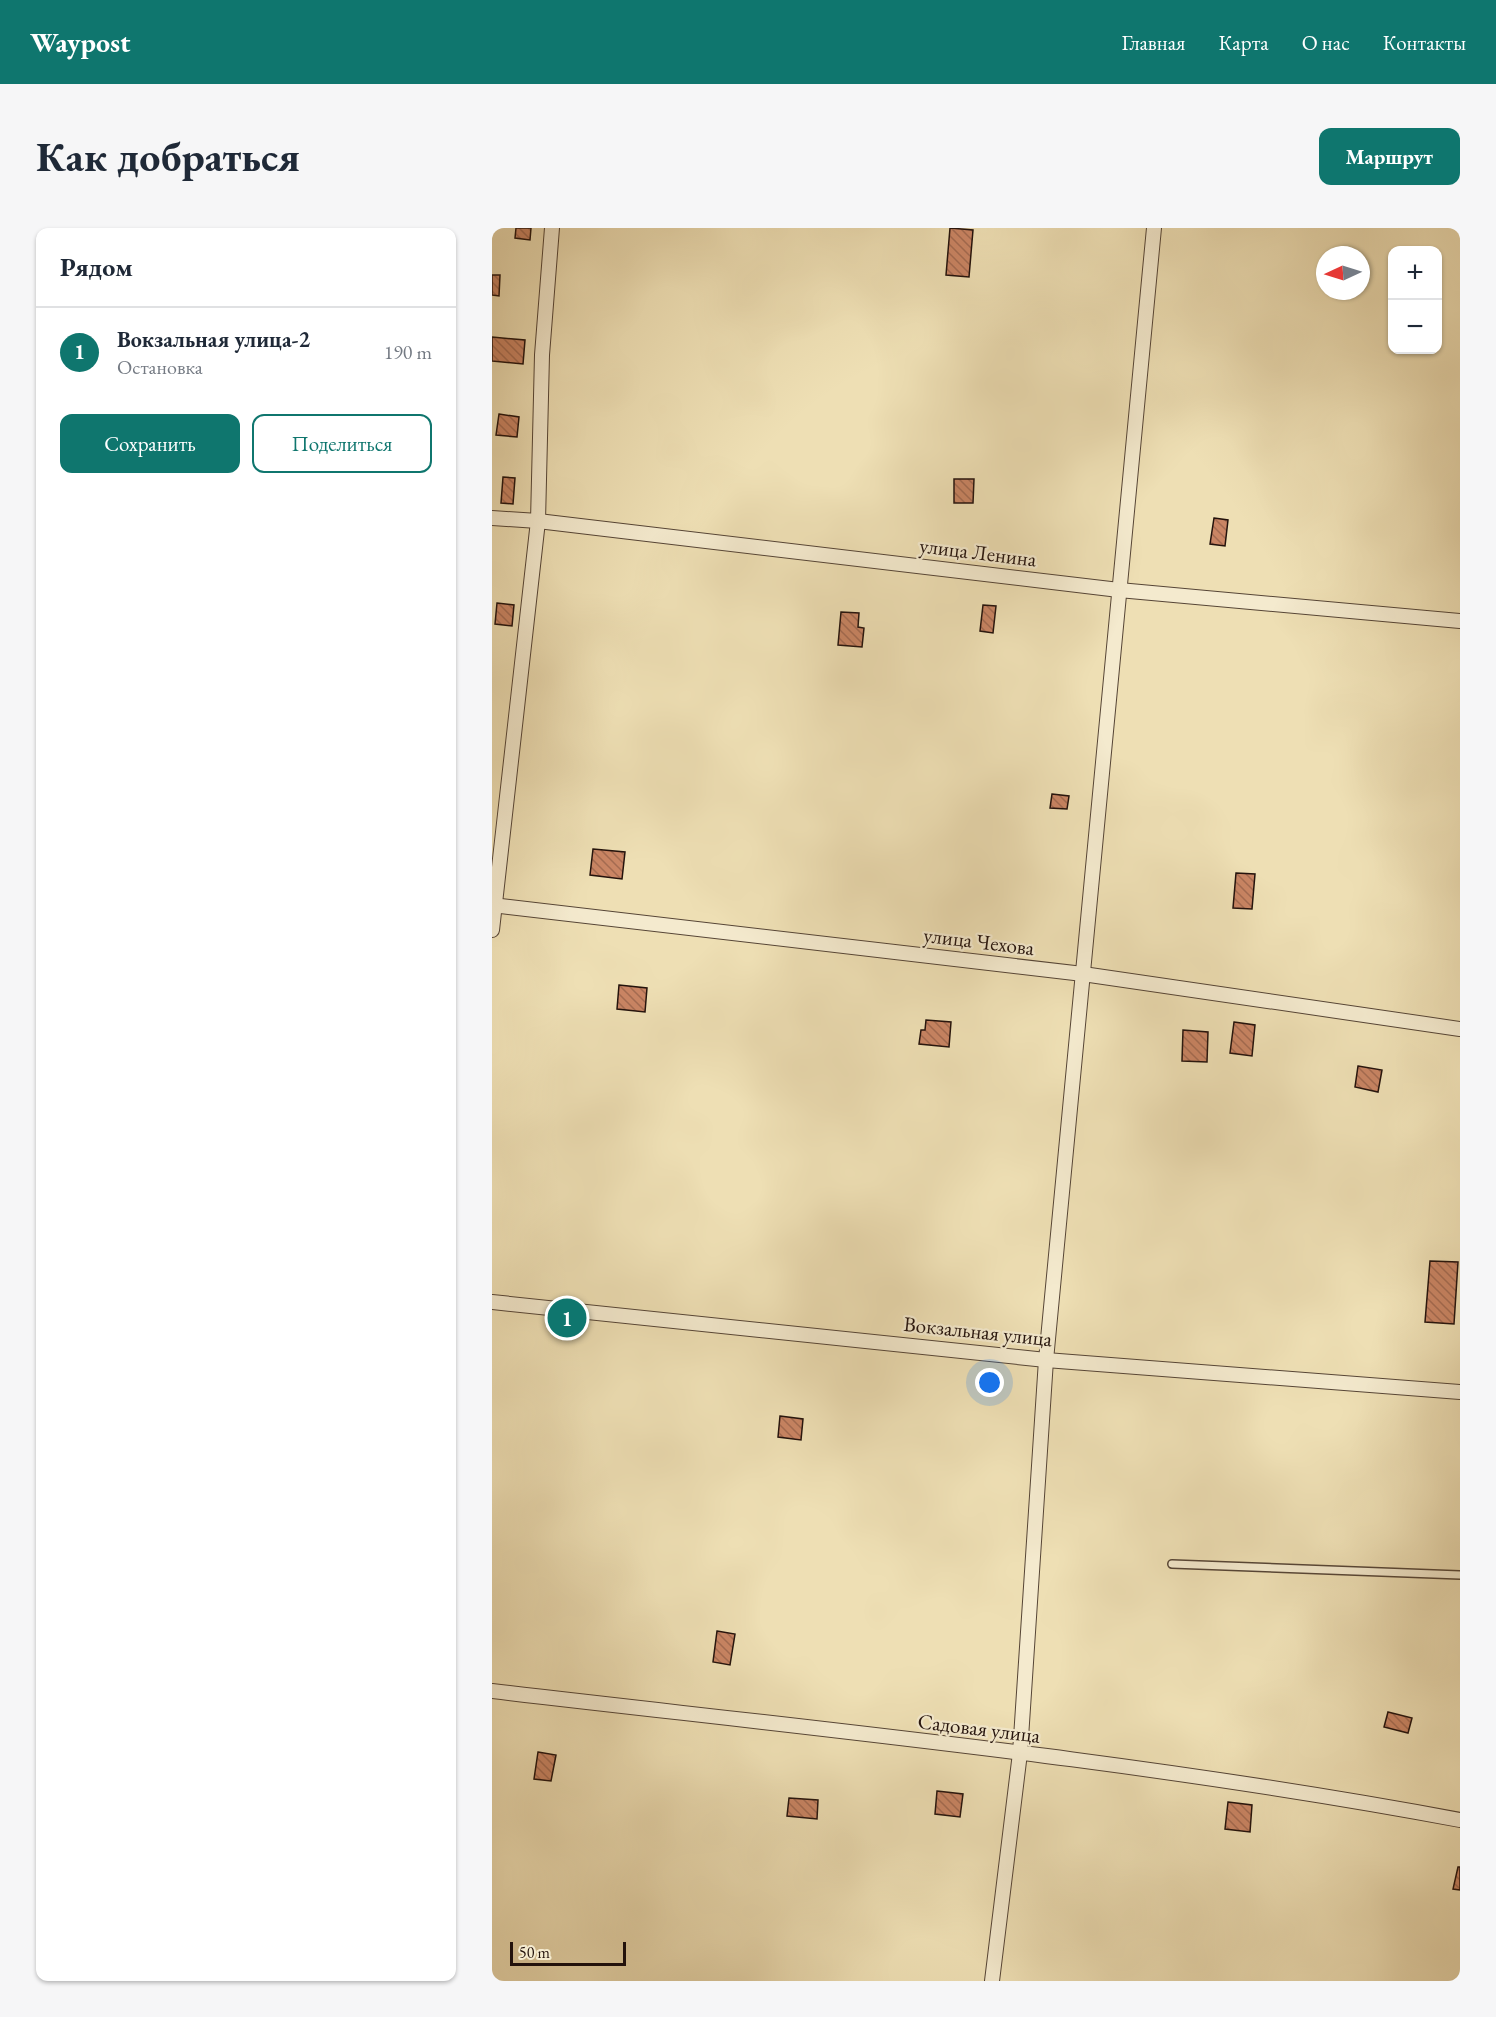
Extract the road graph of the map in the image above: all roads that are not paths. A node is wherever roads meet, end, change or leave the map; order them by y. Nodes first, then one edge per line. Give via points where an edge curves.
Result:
1 (552, 228) edge
2 (1154, 228) edge
3 (492, 518) edge
4 (538, 521) junction
5 (1119, 590) junction
6 (1460, 621) edge
7 (493, 905) edge
8 (492, 930) edge
9 (1083, 974) junction
10 (1460, 1029) edge
11 (492, 1302) edge
12 (1046, 1360) junction
13 (1460, 1392) edge
14 (1172, 1564) dead end
15 (1460, 1575) edge
16 (492, 1691) edge
17 (1020, 1754) junction
18 (1460, 1820) edge
19 (992, 1981) edge

1 - 4 street via 542,355
2 - 5 street
3 - 4 street, улица Ленина
4 - 5 street, улица Ленина
4 - 7 street
5 - 6 street, улица Ленина
5 - 9 street
7 - 8 street
7 - 9 street, улица Чехова
9 - 10 street, улица Чехова
9 - 12 street
11 - 12 street, Вокзальная улица
12 - 13 street, Вокзальная улица
12 - 17 street
14 - 15 lane
16 - 17 street, Садовая улица
17 - 18 street, Садовая улица via 1342,1798
17 - 19 street

